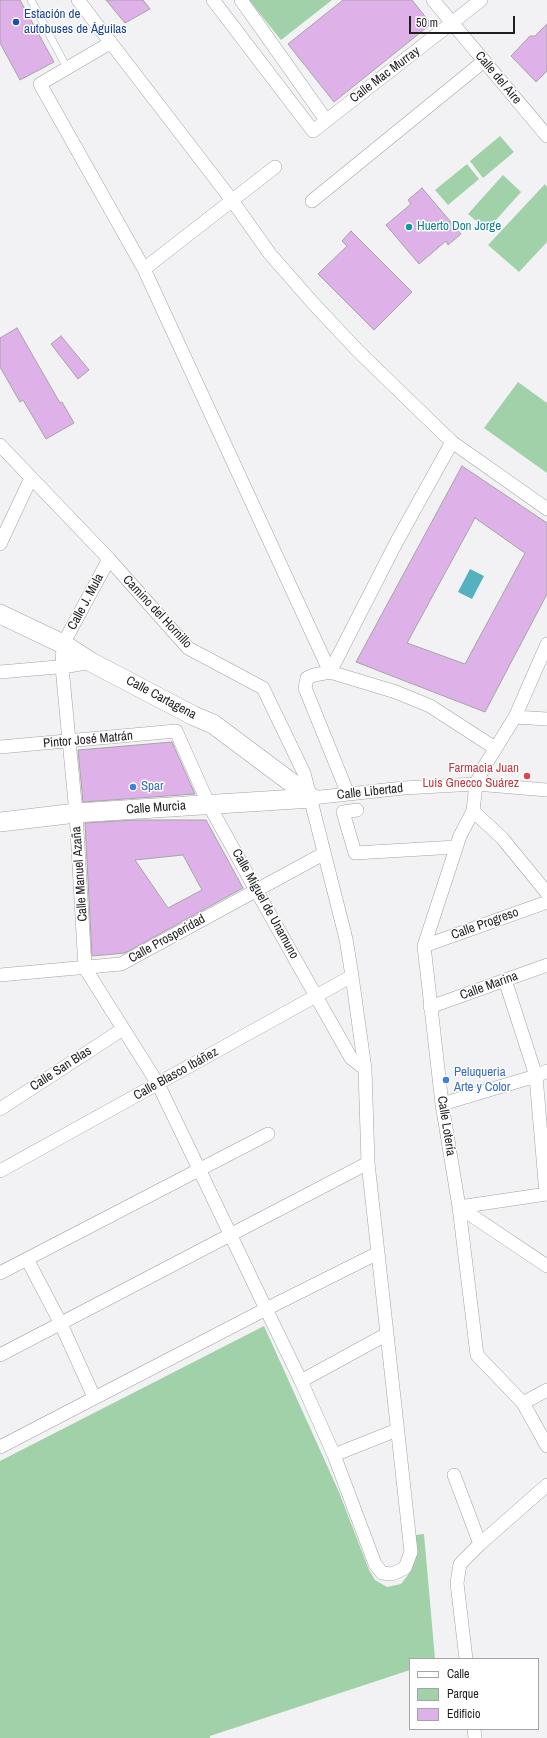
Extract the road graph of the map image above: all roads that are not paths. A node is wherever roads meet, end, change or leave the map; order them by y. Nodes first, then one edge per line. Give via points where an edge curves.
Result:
1 (31, 0) edge
2 (78, 0) edge
3 (213, 0) edge
4 (241, 0) edge
5 (434, 0) edge
6 (481, 0) edge
7 (452, 24) junction
8 (110, 43) junction
9 (484, 61) junction
10 (67, 68) junction
11 (326, 120) junction
12 (547, 136) edge
13 (275, 167) dead end
14 (232, 199) junction
15 (312, 200) dead end
16 (144, 269) junction
17 (452, 442) junction
18 (0, 445) edge
19 (31, 478) junction
20 (547, 509) edge
21 (0, 544) edge
22 (109, 559) junction
23 (0, 614) edge
24 (63, 644) junction
25 (546, 648) edge
26 (91, 662) junction
27 (62, 666) junction
28 (0, 672) edge
29 (330, 672) junction
30 (194, 716) junction
31 (514, 717) junction
32 (547, 719) edge
33 (176, 731) junction
34 (69, 742) junction
35 (0, 748) edge
36 (495, 748) junction
37 (476, 784) junction
38 (547, 790) edge
39 (348, 794) junction
40 (312, 798) junction
41 (209, 805) junction
42 (357, 810) dead end
43 (473, 811) junction
44 (76, 814) junction
45 (0, 822) edge
46 (458, 842) junction
47 (323, 854) junction
48 (256, 890) junction
49 (547, 893) edge
50 (547, 902) edge
51 (424, 946) junction
52 (547, 965) edge
53 (86, 968) junction
54 (0, 975) edge
55 (352, 976) junction
56 (506, 980) junction
57 (317, 996) junction
58 (430, 1007) junction
59 (122, 1029) junction
60 (365, 1069) junction
61 (542, 1074) edge
62 (158, 1084) junction
63 (442, 1104) junction
64 (0, 1109) edge
65 (268, 1134) dead end
66 (545, 1151) edge
67 (368, 1163) junction
68 (199, 1169) junction
69 (0, 1171) edge
70 (546, 1194) edge
71 (459, 1207) junction
72 (231, 1235) junction
73 (378, 1254) junction
74 (27, 1259) junction
75 (547, 1266) edge
76 (0, 1273) edge
77 (266, 1308) junction
78 (61, 1324) junction
79 (387, 1334) junction
80 (0, 1355) edge
81 (301, 1381) junction
82 (547, 1390) edge
83 (94, 1397) junction
84 (523, 1403) junction
85 (397, 1430) junction
86 (547, 1446) edge
87 (0, 1447) edge
88 (334, 1455) junction
89 (454, 1475) dead end
90 (547, 1485) edge
91 (480, 1544) junction
92 (466, 1658) edge

1 - 10 lane
2 - 8 street
3 - 11 street, Calle Mac Murray via 313,131
4 - 11 street
5 - 7 street, Calle del Aire
6 - 7 street, Calle Mac Murray
7 - 9 street, Calle del Aire
7 - 11 street, Calle Mac Murray
8 - 10 street
8 - 14 street
9 - 12 street, Calle del Aire
9 - 15 street
10 - 16 street via 40,84
13 - 14 street
14 - 16 street
14 - 17 street via 270,254 312,302 358,351
16 - 29 street
17 - 20 street
17 - 29 street via 396,543
18 - 19 street, Camino del Hornillo
19 - 21 street
19 - 22 street, Camino del Hornillo
22 - 24 street, Calle J. Mula
22 - 40 street, Camino del Hornillo via 188,648 263,688 304,773
23 - 24 main road, Calle Cartagena
24 - 26 main road, Calle Cartagena
24 - 27 street, Calle Manuel Azaña
25 - 31 street
26 - 27 street
26 - 30 main road, Calle Cartagena
27 - 28 street
27 - 34 street, Calle Manuel Azaña
29 - 36 street via 396,692 430,706
29 - 39 street via 307,678 305,688
30 - 33 street
30 - 40 main road, Calle Cartagena via 213,724
31 - 32 street
31 - 36 street
33 - 34 street, Pintor José Matrán
33 - 41 street, Calle Miguel de Unamuno
34 - 35 street, Pintor José Matrán
34 - 44 street, Calle Manuel Azaña
36 - 37 street
37 - 38 street, Calle Libertad
37 - 39 street, Calle Libertad
37 - 43 street
39 - 40 street, Calle Libertad
40 - 41 main road, Calle Murcia
40 - 47 street, Camino del Hornillo
41 - 44 main road, Calle Murcia
41 - 48 street, Calle Miguel de Unamuno
42 - 46 street via 342,812 354,853
43 - 46 street, Calle Lotería
43 - 49 street via 502,838
44 - 45 main road, Calle Murcia
44 - 53 street, Calle Manuel Azaña
46 - 51 street, Calle Lotería
47 - 48 street, Calle Prosperidad
47 - 55 street, Camino del Hornillo via 346,939
48 - 53 street, Calle Prosperidad via 121,964
48 - 57 street, Calle Miguel de Unamuno
50 - 51 street, Calle Progreso
51 - 58 street, Calle Lotería
52 - 56 street, Calle Marina
53 - 54 street, Calle Prosperidad
53 - 59 street, Calle Manuel Azaña
55 - 57 street, Calle Blasco Ibáñez
55 - 60 street, Camino del Hornillo
56 - 58 street, Calle Marina
56 - 61 street
57 - 60 street, Calle Miguel de Unamuno via 351,1058
57 - 62 street, Calle Blasco Ibáñez
58 - 63 street, Calle Lotería
59 - 62 street, Calle Manuel Azaña
59 - 64 street, Calle San Blas
60 - 67 street, Camino del Hornillo
61 - 63 street
61 - 66 street
62 - 68 street, Calle Manuel Azaña
62 - 69 street, Calle Blasco Ibáñez
63 - 71 street, Calle Lotería
65 - 68 street
66 - 70 street
67 - 72 street
67 - 73 street, Camino del Hornillo
68 - 72 street, Calle Manuel Azaña
68 - 74 street
70 - 71 street
71 - 75 street
71 - 84 street, Calle Lotería via 477,1355
72 - 77 street, Calle Manuel Azaña
72 - 78 street
73 - 77 street
73 - 79 street, Camino del Hornillo
74 - 76 street
74 - 78 street
77 - 81 street, Calle Manuel Azaña
77 - 83 street
78 - 80 street
78 - 83 street
79 - 81 street
79 - 85 street, Camino del Hornillo
81 - 88 street, Calle Manuel Azaña
82 - 84 street
83 - 87 street
84 - 86 street, Calle Lotería
85 - 88 street
85 - 88 street, Calle Manuel Azaña via 411,1552 405,1568 392,1574 382,1572 375,1564
89 - 91 street
90 - 91 street
91 - 92 street via 460,1564 457,1583

